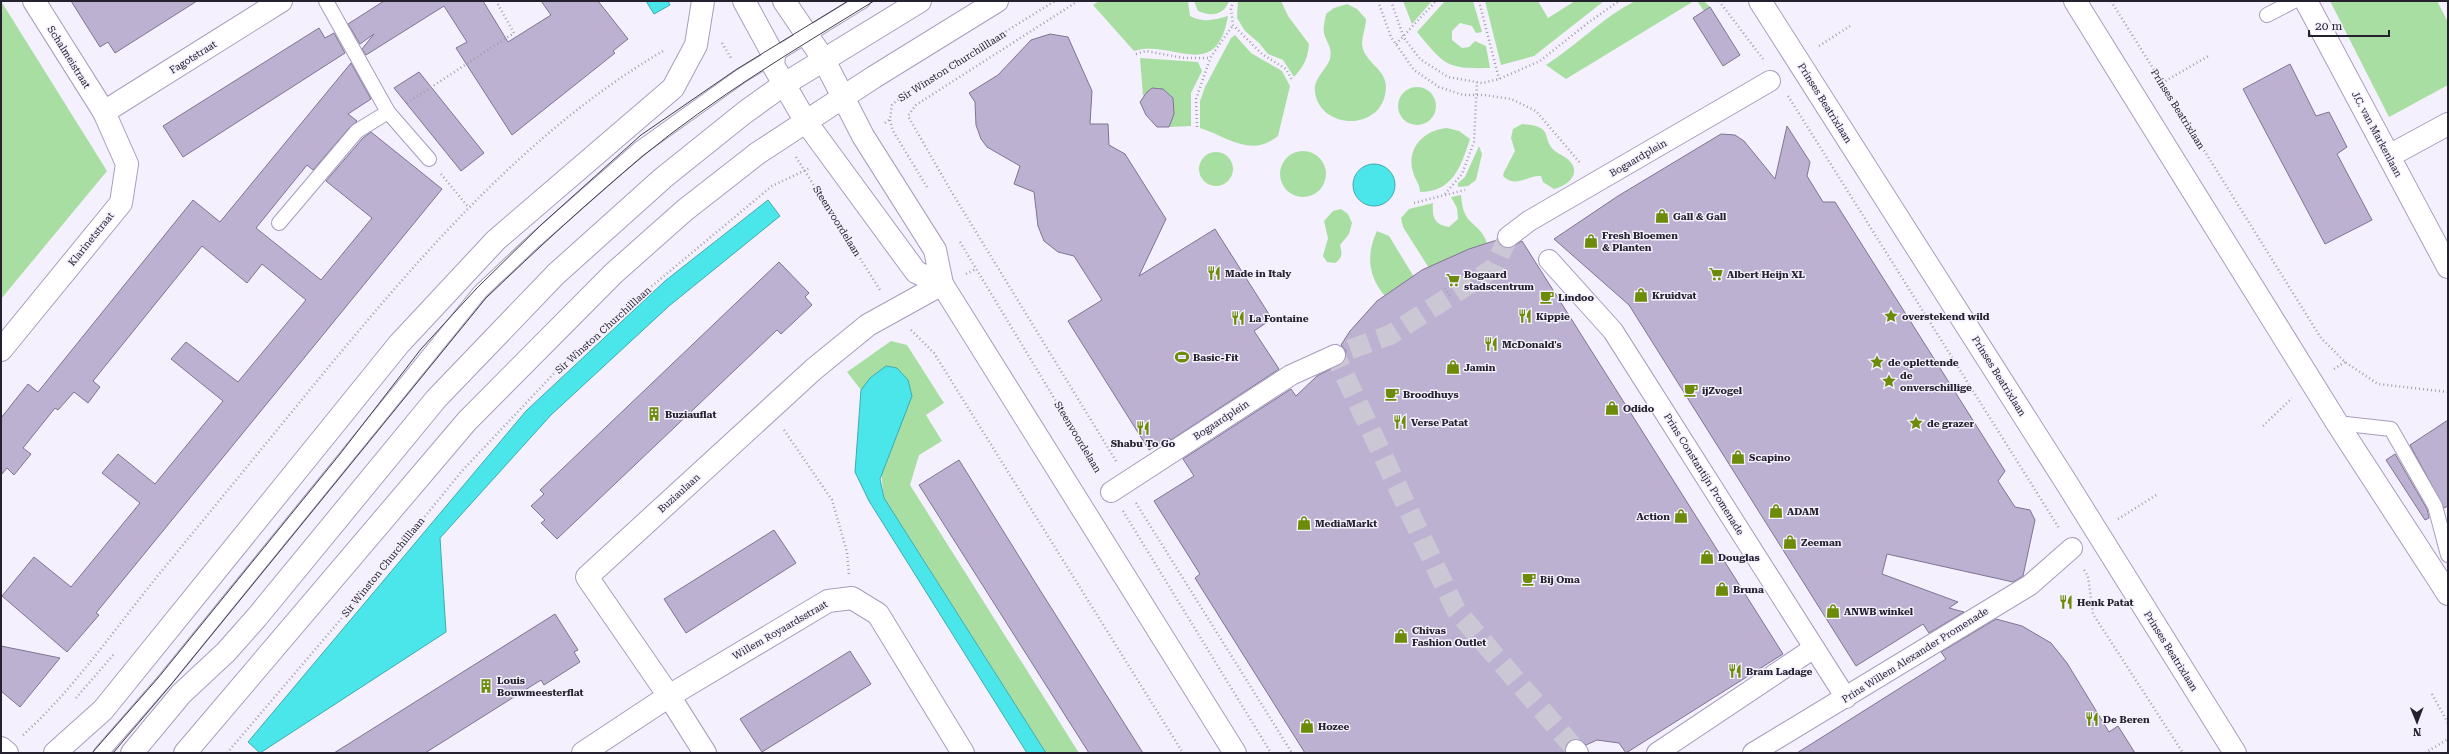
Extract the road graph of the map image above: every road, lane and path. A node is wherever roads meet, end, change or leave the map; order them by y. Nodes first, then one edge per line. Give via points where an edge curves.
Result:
1 (34, 1) edge
2 (281, 1) edge
3 (326, 1) edge
4 (496, 1) edge
5 (703, 1) edge
6 (744, 1) edge
7 (784, 1) edge
8 (863, 1) edge
9 (920, 1) edge
10 (997, 1) edge
11 (1056, 1) edge
12 (1078, 1) edge
13 (1233, 1) edge
14 (1378, 1) edge
15 (1391, 1) edge
16 (1436, 1) edge
17 (1478, 1) edge
18 (1619, 1) edge
19 (1760, 1) edge
20 (2075, 1) edge
21 (2111, 1) edge
22 (2294, 1) edge
23 (2306, 1) edge
24 (2267, 14) dead end
25 (1233, 25) junction
26 (698, 31) junction
27 (808, 35) junction
28 (1404, 38) junction
29 (1396, 44) junction
30 (1136, 54) dead end
31 (2210, 55) dead end
32 (774, 56) junction
33 (824, 60) junction
34 (1499, 79) junction
35 (1292, 80) dead end
36 (1770, 81) dead end
37 (1477, 82) junction
38 (2162, 83) junction
39 (783, 85) junction
40 (1477, 94) junction
41 (842, 97) junction
42 (104, 112) junction
43 (389, 113) junction
44 (890, 119) junction
45 (1803, 120) dead end
46 (806, 122) junction
47 (2448, 124) edge
48 (1197, 127) dead end
49 (863, 136) junction
50 (830, 155) junction
51 (2389, 156) junction
52 (429, 159) joint
53 (806, 171) junction
54 (1594, 183) junction
55 (929, 190) dead end
56 (1465, 190) dead end
57 (1445, 194) junction
58 (1414, 203) dead end
59 (468, 208) junction
60 (279, 223) dead end
61 (957, 236) dead end
62 (1508, 237) tunnel mouth
63 (1549, 260) dead end
64 (2448, 267) edge
65 (942, 284) junction
66 (1445, 288) dead end
67 (1450, 296) dead end
68 (894, 311) junction
69 (1, 350) edge
70 (1335, 355) dead end
71 (2448, 392) edge
72 (770, 411) junction
73 (2337, 423) junction
74 (1118, 486) junction
75 (2072, 548) junction
76 (2448, 555) edge
77 (2448, 594) edge
78 (852, 598) junction
79 (1814, 648) junction
80 (2432, 694) dead end
81 (669, 696) junction
82 (1846, 698) junction
83 (2448, 723) edge
84 (2448, 739) edge
85 (4, 751) edge
86 (55, 753) edge
87 (101, 753) edge
88 (132, 753) edge
89 (185, 753) edge
90 (227, 753) edge
91 (583, 753) edge
92 (705, 753) edge
93 (963, 753) edge
94 (1183, 753) edge
95 (1235, 753) edge
96 (1271, 753) edge
97 (1292, 753) edge
98 (1657, 753) edge
99 (1753, 753) edge
100 (2183, 753) edge
101 (2235, 753) edge
102 (2425, 753) edge

1 - 42 street, Schalmeistraat
2 - 42 street, Fagotstraat
3 - 43 lane
4 - 43 path via 514,33
5 - 26 street
6 - 32 street
7 - 27 street
8 - 27 lane
9 - 33 street
10 - 41 street
11 - 44 path, Sir Winston Churchilllaan via 904,96 892,105
12 - 74 path via 916,105 908,116
13 - 25 path
14 - 29 path
15 - 28 path
16 - 28 path
17 - 34 path
18 - 34 path via 1547,57
19 - 101 street, Prinses Beatrixlaan
20 - 73 street
21 - 38 path, Prinses Beatrixlaan
22 - 24 lane
23 - 51 street, J.C. van Markenlaan
25 - 30 path via 1210,58 1184,58 1146,51
25 - 35 path via 1262,54 1286,69
25 - 48 path via 1209,60 1200,84 1196,99
26 - 59 path via 629,71 544,139
26 - 86 street via 696,45 673,88 496,240 399,344 103,710
27 - 32 lane
27 - 33 street
28 - 29 path
28 - 37 path via 1420,59 1448,78
29 - 40 path via 1414,70 1439,86 1463,95
31 - 38 path
32 - 39 street via 772,65
32 - 87 lane via 741,76 639,149 480,292 164,681
33 - 39 street
33 - 41 street
34 - 37 path
36 - 54 street, Bogaardplein
37 - 40 path
38 - 71 path, Prinses Beatrixlaan via 2321,338 2345,362 2378,384
39 - 46 street
39 - 88 street via 744,112 663,178 556,274 436,398 257,617 226,652 182,694
40 - 54 path via 1511,99 1536,111 1554,129
40 - 57 path via 1474,142 1468,161 1462,174
41 - 46 street
41 - 49 street
42 - 69 street, Klarinetstraat via 126,164 121,203
43 - 52 lane
43 - 60 lane via 357,131
44 - 49 path
44 - 55 path via 893,131
45 - 75 path
46 - 50 street
46 - 89 street via 758,153 684,210 614,273 472,416
47 - 51 street
49 - 65 street via 935,250
50 - 53 path, Sir Winston Churchilllaan
50 - 65 street via 916,272
51 - 64 street, J.C. van Markenlaan
52 - 59 path
53 - 68 path, Steenvoordelaan
53 - 90 path, Sir Winston Churchilllaan via 772,186 558,368 462,471
54 - 62 street, Bogaardplein
56 - 57 path
57 - 58 path
59 - 85 path via 396,285 81,672 34,724
61 - 74 path, Steenvoordelaan
63 - 79 street, Prins Constantijn Promenade via 1613,331
65 - 68 street, Buziaulaan
65 - 95 street
66 - 67 path
68 - 72 street, Buziaulaan via 868,324 814,369
68 - 94 path, Steenvoordelaan via 934,353
70 - 74 street, Bogaardplein via 1291,375
72 - 78 path via 804,456 832,500 846,552
72 - 81 street, Buziaulaan via 587,578
73 - 76 lane via 2390,429 2435,506
73 - 77 street
74 - 96 path, Steenvoordelaan
74 - 97 path via 1134,501
75 - 82 street, Prins Willem Alexander Promenade via 2030,585
75 - 100 path via 2088,576 2093,614
78 - 81 street, Willem Royaardsstraat via 828,601
78 - 93 street via 878,614
79 - 82 street, Prins Constantijn Promenade
79 - 98 street
80 - 83 path
81 - 91 street, Willem Royaardsstraat
81 - 92 street, Buziaulaan
82 - 99 street, Prins Willem Alexander Promenade
84 - 102 path

